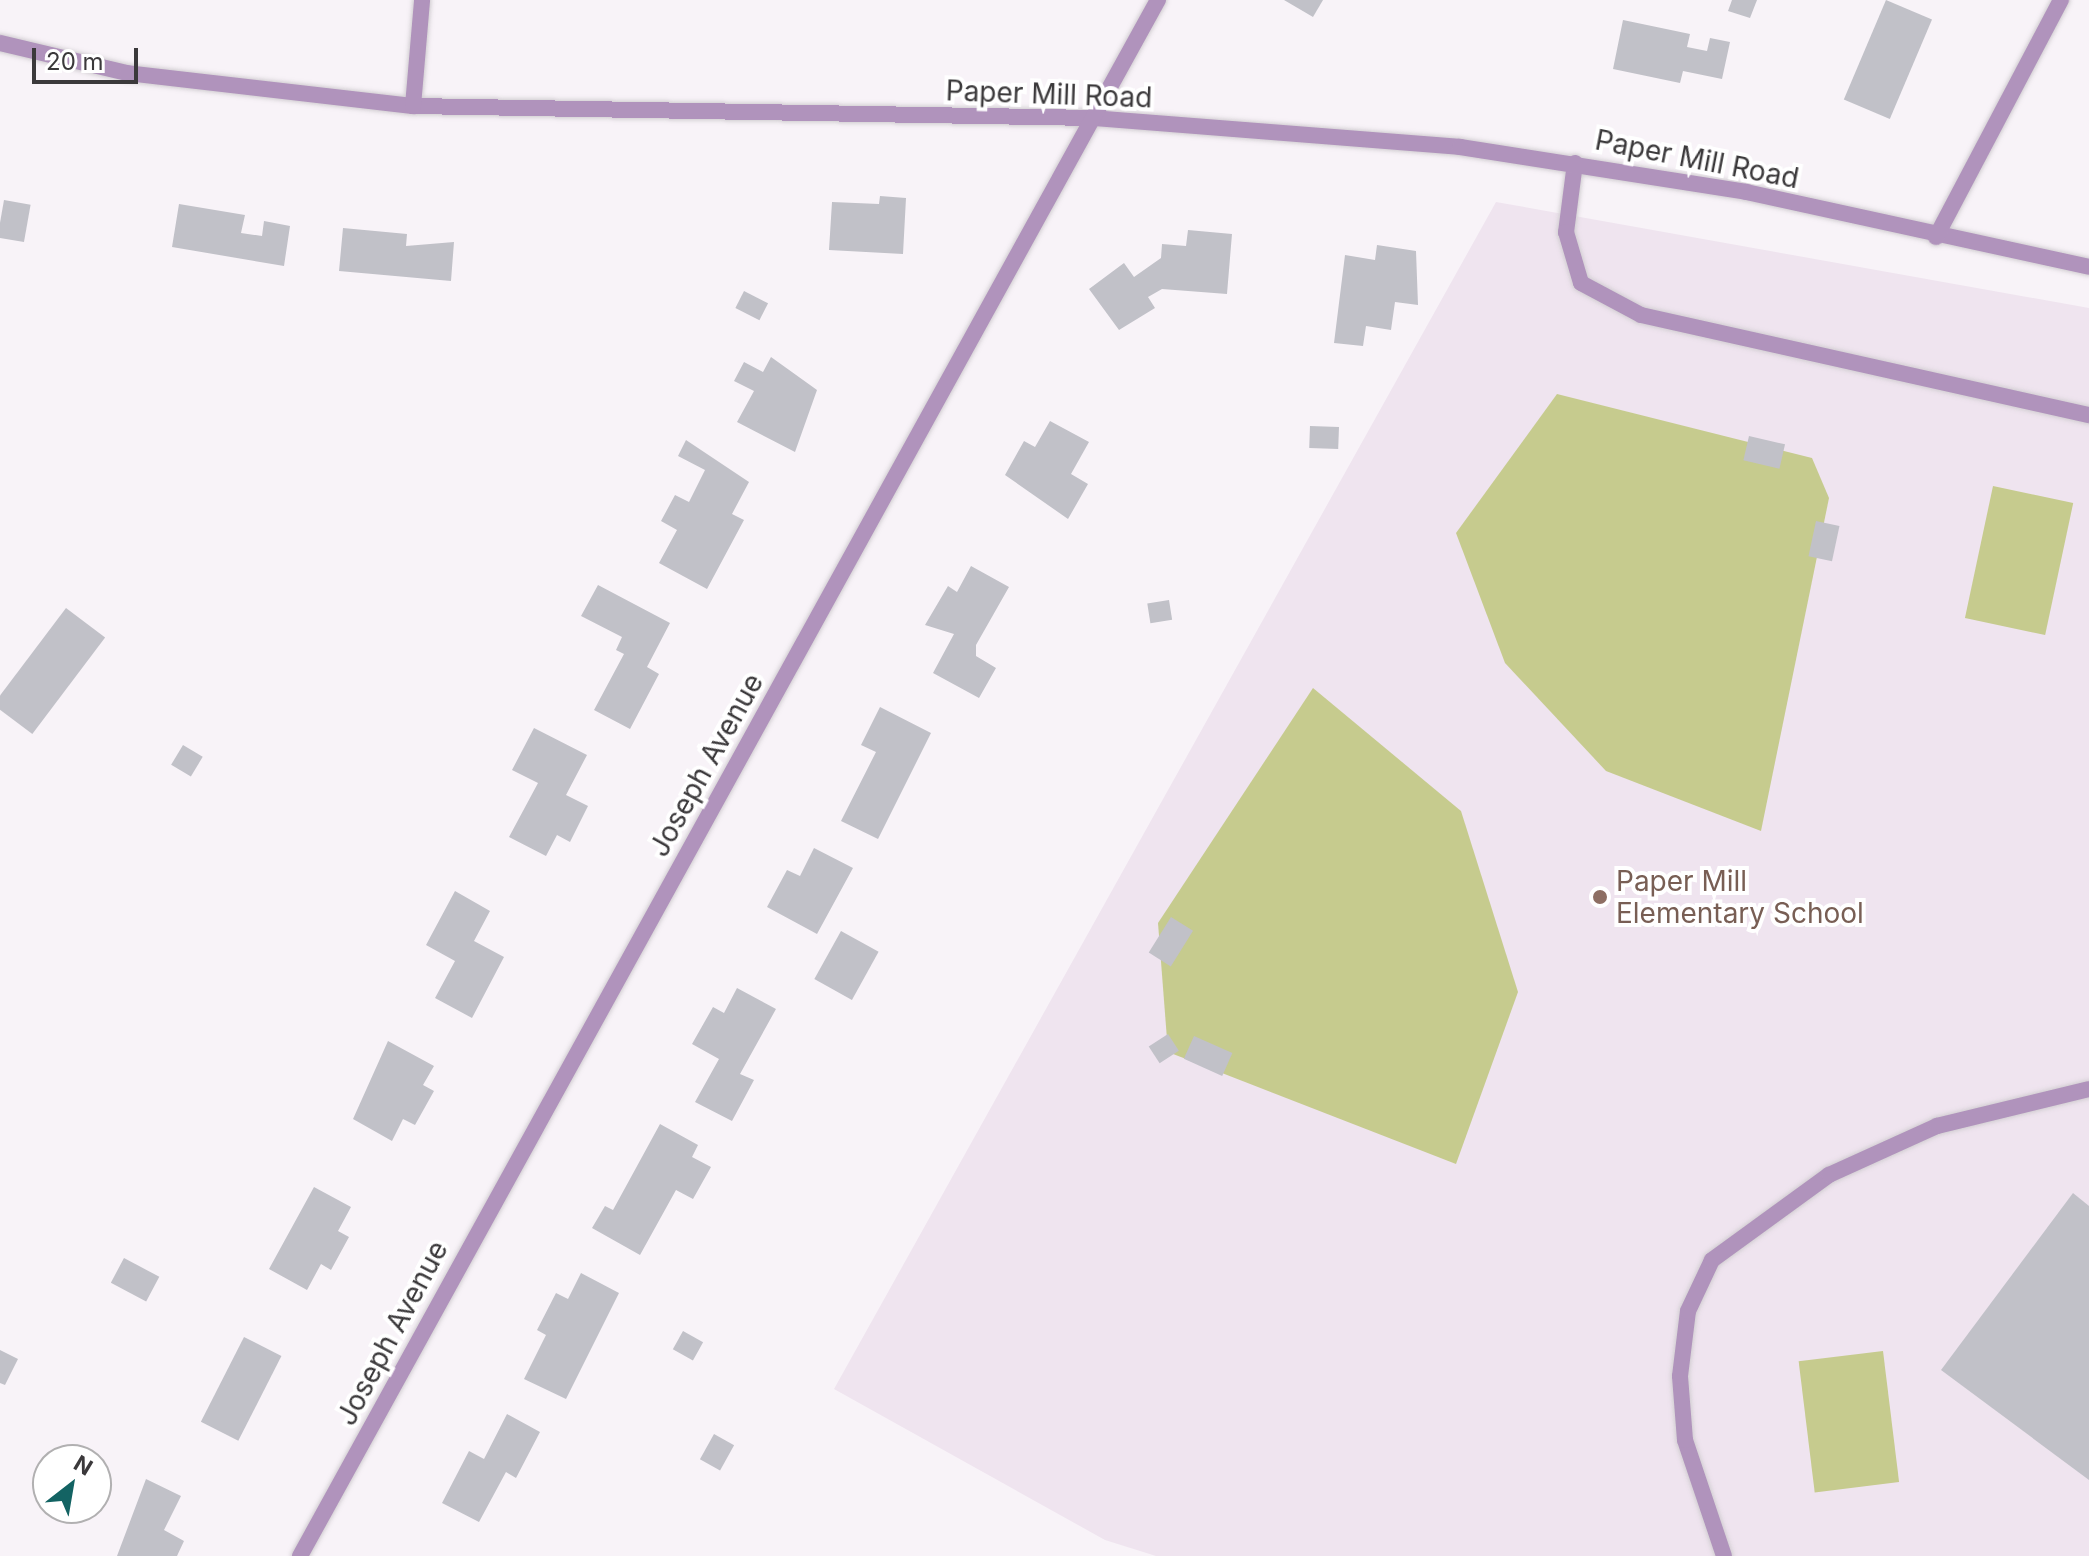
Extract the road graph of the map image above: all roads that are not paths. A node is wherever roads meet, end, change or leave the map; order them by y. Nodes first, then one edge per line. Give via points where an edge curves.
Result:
1 (422, 0) edge
2 (1158, 0) edge
3 (2061, 0) edge
4 (0, 43) edge
5 (413, 106) junction
6 (1093, 118) junction
7 (1575, 163) junction
8 (1936, 237) junction
9 (2089, 267) edge
10 (2089, 415) edge
11 (2089, 1089) edge
12 (300, 1556) edge
13 (1724, 1556) edge

1 - 5 street
2 - 6 street, Joseph Avenue
3 - 8 street
4 - 5 street, Paper Mill Road via 127,73
5 - 6 street, Paper Mill Road
6 - 7 street, Paper Mill Road
6 - 12 street, Joseph Avenue
7 - 8 street, Paper Mill Road
7 - 10 street via 1566,232 1581,283 1641,315
8 - 9 street, Paper Mill Road
11 - 13 street via 1937,1126 1842,1169 1712,1260 1688,1311 1680,1376 1685,1440

